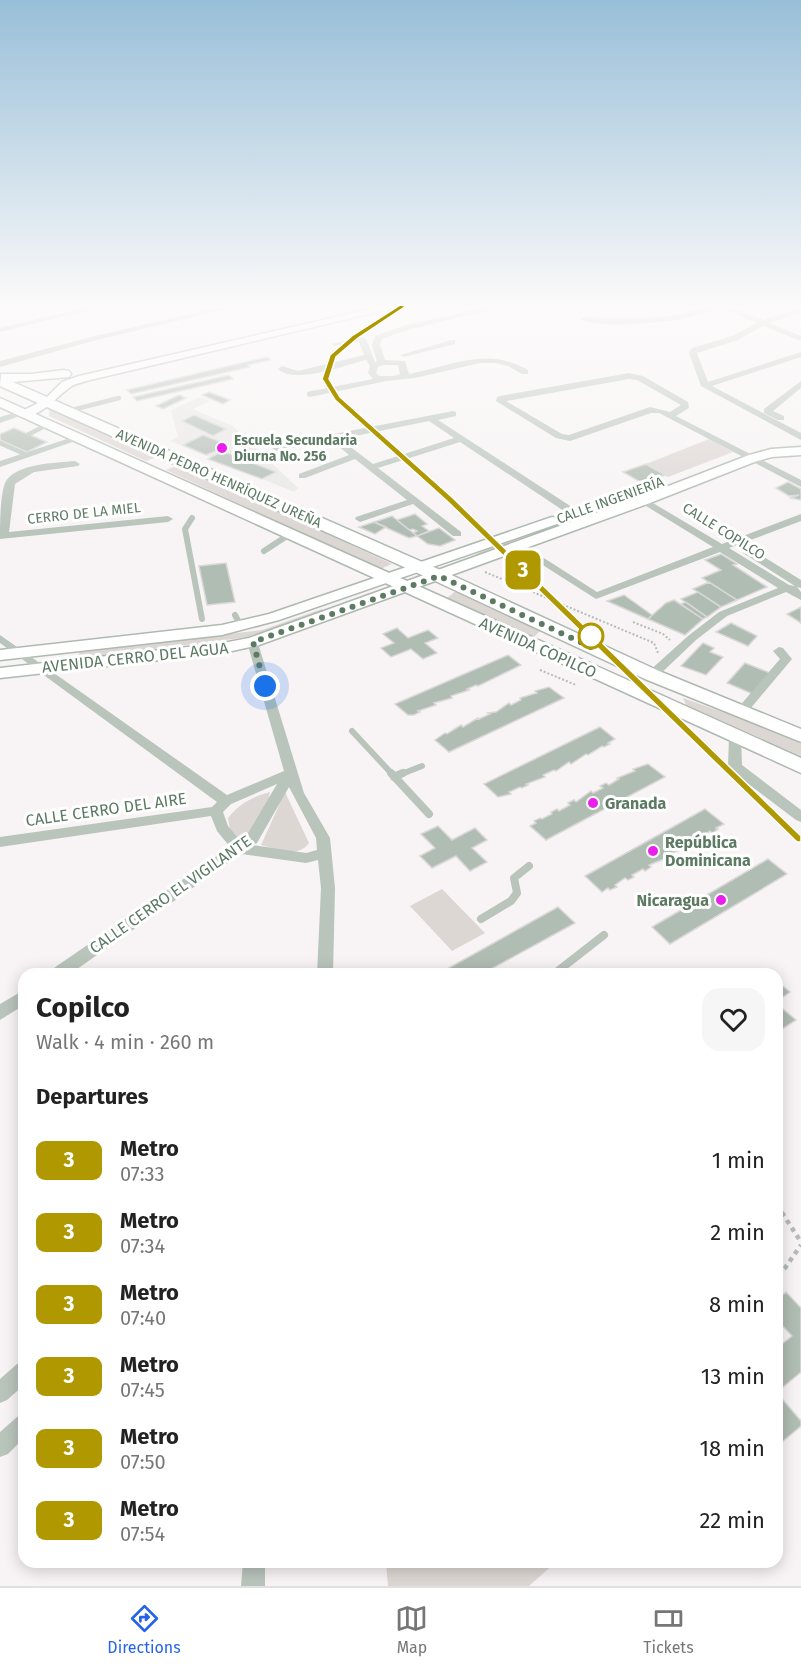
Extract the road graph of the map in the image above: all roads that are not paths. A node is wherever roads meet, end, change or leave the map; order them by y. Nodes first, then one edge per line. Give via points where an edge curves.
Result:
1 (8, 380) edge
2 (55, 380) edge
3 (77, 380) edge
4 (346, 380) edge
5 (606, 380) edge
6 (643, 380) edge
7 (703, 380) edge
8 (723, 380) edge
9 (801, 384) edge
10 (705, 386) junction
11 (310, 394) dead end
12 (119, 398) dead end
13 (43, 400) junction
14 (0, 402) edge
15 (19, 411) junction
16 (68, 411) junction
17 (453, 414) dead end
18 (671, 415) junction
19 (430, 418) junction
20 (1, 419) edge
21 (49, 424) junction
22 (29, 434) dead end
23 (332, 437) junction
24 (79, 438) junction
25 (462, 438) junction
26 (800, 440) edge
27 (0, 444) edge
28 (277, 448) dead end
29 (739, 451) junction
30 (27, 455) junction
31 (355, 456) junction
32 (173, 458) junction
33 (753, 458) junction
34 (0, 464) edge
35 (75, 464) dead end
36 (370, 468) junction
37 (150, 470) junction
38 (302, 476) dead end
39 (801, 484) edge
40 (643, 495) junction
41 (413, 501) junction
42 (574, 513) junction
43 (801, 517) edge
44 (192, 518) dead end
45 (168, 519) dead end
46 (360, 519) dead end
47 (290, 534) junction
48 (457, 534) dead end
49 (2, 536) edge
50 (728, 545) junction
51 (518, 546) junction
52 (264, 551) dead end
53 (468, 562) junction
54 (420, 568) junction
55 (439, 576) junction
56 (387, 579) junction
57 (801, 585) edge
58 (406, 587) junction
59 (787, 588) junction
60 (801, 590) edge
61 (801, 597) edge
62 (202, 619) dead end
63 (0, 638) edge
64 (253, 642) junction
65 (779, 651) dead end
66 (19, 653) junction
67 (0, 655) edge
68 (613, 657) junction
69 (39, 667) junction
70 (657, 670) junction
71 (0, 673) edge
72 (599, 675) junction
73 (707, 699) junction
74 (662, 703) junction
75 (741, 712) junction
76 (352, 731) dead end
77 (801, 736) edge
78 (735, 737) junction
79 (422, 766) dead end
80 (801, 766) edge
81 (290, 773) junction
82 (394, 777) junction
83 (221, 806) junction
84 (429, 814) dead end
85 (801, 817) edge
86 (0, 842) edge
87 (238, 848) junction
88 (324, 854) junction
89 (529, 866) dead end
90 (481, 919) dead end
91 (604, 935) dead end
92 (66, 968) edge
93 (325, 968) edge
94 (562, 968) edge
95 (18, 1000) edge
96 (0, 1013) edge
97 (18, 1376) edge
98 (0, 1393) edge
99 (18, 1430) edge
100 (0, 1446) edge
101 (254, 1568) edge
102 (253, 1586) edge

1 - 13 main road, AVENIDA PEDRO HENRÍQUEZ UREÑA
2 - 13 street via 45,387
3 - 13 street
4 - 11 street
5 - 18 street via 500,401 559,436 570,438 650,410
6 - 18 street via 685,404
7 - 10 street
8 - 10 street
9 - 26 street via 767,411
10 - 26 street
12 - 16 lane
13 - 15 street
13 - 16 main road, AVENIDA PEDRO HENRÍQUEZ UREÑA
14 - 15 main road, AVENIDA PEDRO HENRÍQUEZ UREÑA
15 - 20 street
15 - 21 main road, AVENIDA PEDRO HENRÍQUEZ UREÑA
16 - 32 main road, AVENIDA PEDRO HENRÍQUEZ UREÑA
17 - 19 street
18 - 29 street
19 - 23 street
19 - 25 street
21 - 22 lane
21 - 24 main road, AVENIDA PEDRO HENRÍQUEZ UREÑA
23 - 28 street
23 - 31 street
24 - 30 street
24 - 37 main road, AVENIDA PEDRO HENRÍQUEZ UREÑA
25 - 36 street
25 - 42 street
26 - 29 street, CALLE INGENIERÍA
26 - 33 street, CALLE INGENIERÍA
27 - 30 lane
29 - 33 street
29 - 40 street, CALLE INGENIERÍA
30 - 34 street
31 - 36 street
31 - 38 street
32 - 37 main road
32 - 54 main road, AVENIDA PEDRO HENRÍQUEZ UREÑA
33 - 39 street
33 - 40 street, CALLE INGENIERÍA
35 - 49 street, CERRO DE LA MIEL via 15,476 10,483
36 - 41 street
37 - 47 main road, AVENIDA PEDRO HENRÍQUEZ UREÑA
40 - 42 street, CALLE INGENIERÍA
40 - 50 street, CALLE COPILCO
40 - 51 street, CALLE INGENIERÍA
41 - 46 street
41 - 48 street
42 - 53 street, CALLE INGENIERÍA
43 - 50 street
44 - 62 lane via 185,529
45 - 49 street, CERRO DE LA MIEL
47 - 52 lane
47 - 56 main road, AVENIDA PEDRO HENRÍQUEZ UREÑA
50 - 51 street via 596,596
50 - 57 street, CALLE COPILCO
50 - 59 street, CALLE COPILCO
51 - 53 street, CALLE INGENIERÍA
53 - 54 street, CALLE INGENIERÍA
53 - 55 street, CALLE INGENIERÍA
54 - 55 main road, AVENIDA PEDRO HENRÍQUEZ UREÑA
54 - 56 street, AVENIDA CERRO DEL AGUA
55 - 58 street, AVENIDA CERRO DEL AGUA
55 - 68 main road, AVENIDA COPILCO
56 - 58 main road, AVENIDA PEDRO HENRÍQUEZ UREÑA
56 - 66 street, AVENIDA CERRO DEL AGUA via 238,621 222,630
58 - 64 street, AVENIDA CERRO DEL AGUA
58 - 72 main road, AVENIDA COPILCO
59 - 60 street
59 - 61 street, CALLE COPILCO
59 - 70 street via 723,614
63 - 66 street
64 - 69 street, AVENIDA CERRO DEL AGUA
64 - 81 street
65 - 75 street via 786,659
66 - 67 street, AVENIDA CERRO DEL AGUA
66 - 69 street
68 - 70 main road, AVENIDA COPILCO
68 - 72 main road via 622,666 621,672
69 - 71 street, AVENIDA CERRO DEL AGUA
69 - 83 street
70 - 73 main road, AVENIDA COPILCO
72 - 74 main road, AVENIDA COPILCO
73 - 74 main road via 647,678 639,680
73 - 75 main road, AVENIDA COPILCO
74 - 78 main road, AVENIDA COPILCO
75 - 77 main road, AVENIDA COPILCO
76 - 82 lane
78 - 80 main road, AVENIDA COPILCO
78 - 85 street via 735,766
79 - 82 lane
81 - 83 street, CALLE CERRO DEL AIRE
81 - 87 street, CALLE CERRO EL VIGILANTE via 252,839
81 - 88 street via 323,838
82 - 84 lane
83 - 86 street, CALLE CERRO DEL AIRE
83 - 87 street via 222,828
87 - 88 street via 306,858
87 - 92 street, CALLE CERRO EL VIGILANTE
88 - 93 street via 328,888
89 - 90 lane via 514,878 517,892 511,901
91 - 94 lane
95 - 96 street
97 - 98 street
99 - 100 street
101 - 102 street

